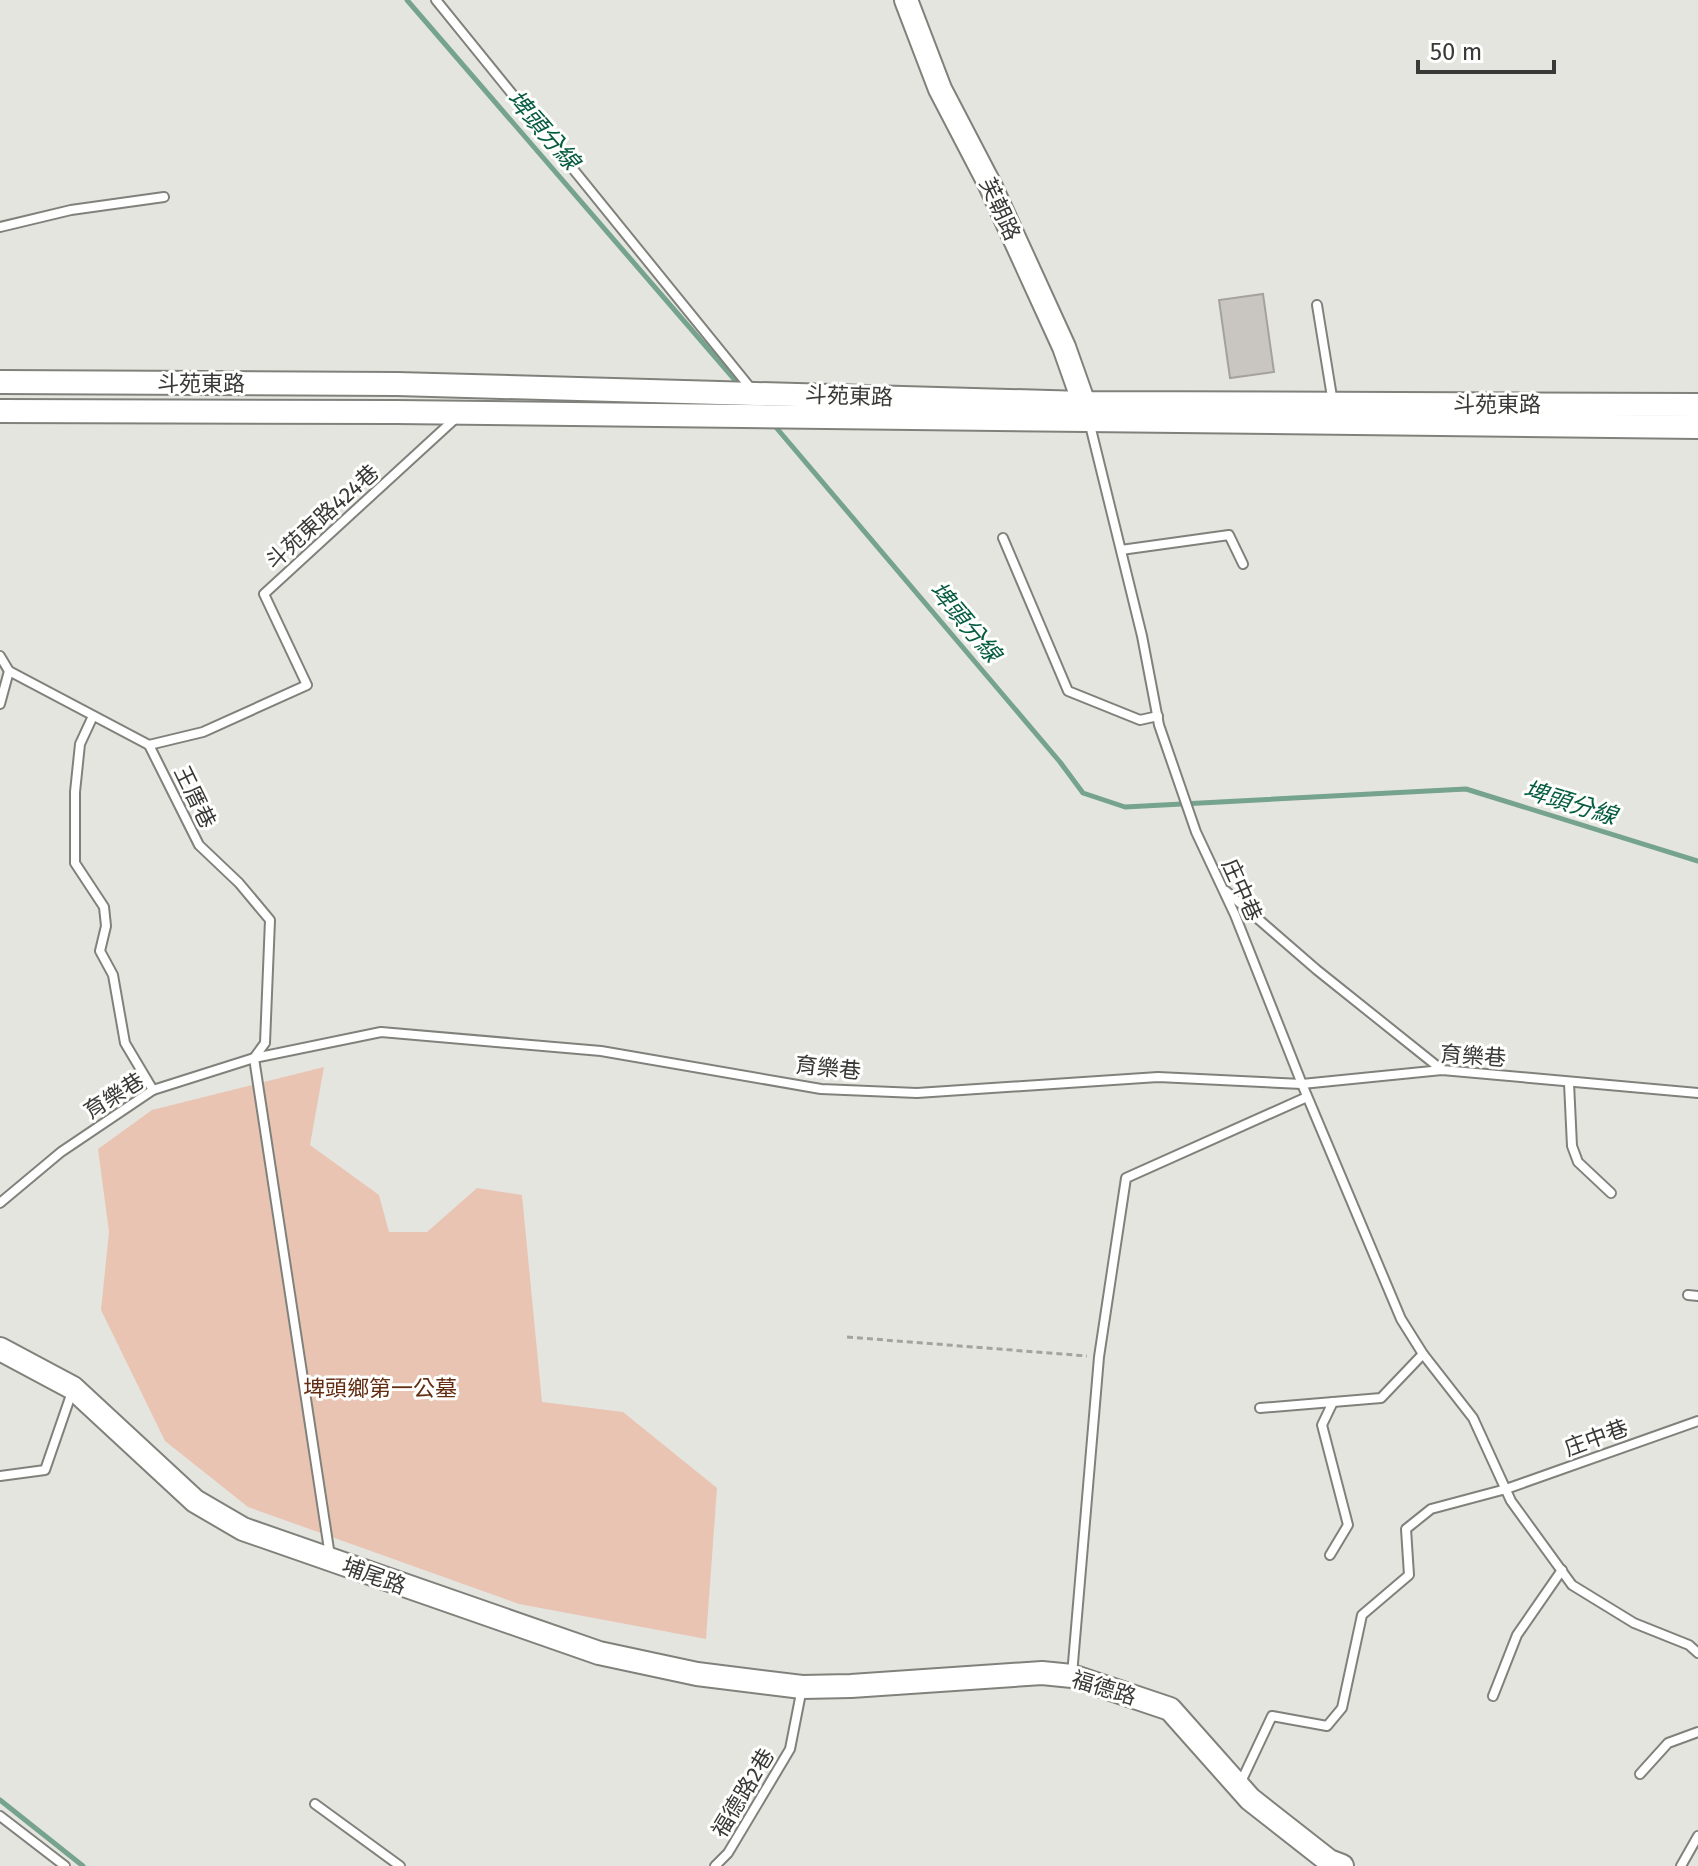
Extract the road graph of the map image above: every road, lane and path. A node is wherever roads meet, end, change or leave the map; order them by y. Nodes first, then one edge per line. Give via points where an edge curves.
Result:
1 (436, 0) edge
2 (906, 0) edge
3 (164, 197) dead end
4 (0, 227) edge
5 (1317, 305) dead end
6 (0, 382) edge
7 (1333, 403) junction
8 (766, 405) junction
9 (1698, 405) edge
10 (0, 411) edge
11 (1086, 411) junction
12 (1305, 413) junction
13 (461, 414) junction
14 (1603, 415) junction
15 (1698, 427) edge
16 (1003, 538) dead end
17 (1121, 550) junction
18 (1243, 564) dead end
19 (0, 656) edge
20 (9, 671) junction
21 (0, 704) edge
22 (93, 716) junction
23 (1158, 716) junction
24 (149, 745) junction
25 (1223, 888) junction
26 (254, 1058) junction
27 (1442, 1070) junction
28 (1569, 1083) junction
29 (1302, 1084) junction
30 (153, 1090) junction
31 (1698, 1093) edge
32 (1307, 1097) junction
33 (1611, 1193) dead end
34 (0, 1203) edge
35 (1688, 1295) dead end
36 (1698, 1296) edge
37 (847, 1337) dead end
38 (0, 1349) edge
39 (1423, 1354) junction
40 (1099, 1357) junction
41 (73, 1388) junction
42 (1333, 1402) junction
43 (1260, 1408) dead end
44 (1698, 1421) edge
45 (0, 1476) edge
46 (1506, 1489) junction
47 (1330, 1555) dead end
48 (331, 1560) junction
49 (1562, 1570) junction
50 (1698, 1653) edge
51 (1072, 1676) junction
52 (802, 1687) junction
53 (1493, 1696) dead end
54 (1698, 1732) edge
55 (1640, 1774) dead end
56 (1239, 1787) junction
57 (315, 1804) dead end
58 (0, 1816) edge
59 (1698, 1836) edge
60 (65, 1866) edge
61 (400, 1866) edge
62 (715, 1866) edge
63 (1342, 1866) edge
64 (1681, 1866) edge

1 - 8 lane
2 - 11 main road, 芙朝路 via 940,89 1064,347
3 - 4 lane
5 - 7 lane
6 - 8 main road, 斗苑東路 via 397,384
7 - 12 main road, 斗苑東路
7 - 14 main road, 斗苑東路
8 - 11 main road, 斗苑東路
8 - 11 main road, 斗苑東路
8 - 13 main road, 斗苑東路
9 - 14 main road, 斗苑東路
10 - 13 main road, 斗苑東路
11 - 12 main road, 斗苑東路
11 - 17 lane, 庄中巷
12 - 14 main road, 斗苑東路
13 - 24 lane, 斗苑東路424巷 via 264,594 307,685 203,732
14 - 15 main road, 斗苑東路
16 - 23 lane via 1068,691 1140,720
17 - 18 lane via 1229,535
17 - 23 lane, 庄中巷
19 - 20 lane
20 - 21 lane
20 - 22 lane
22 - 24 lane
22 - 30 lane via 80,744 75,863 104,907 100,951 113,975 125,1043
23 - 25 lane, 庄中巷 via 1196,832
24 - 26 lane, 王厝巷 via 199,845 270,920 265,1043
25 - 27 lane
25 - 29 lane, 庄中巷
26 - 29 lane, 育樂巷 via 381,1032 601,1051 821,1089 917,1093 1158,1077
26 - 30 lane, 育樂巷
26 - 48 lane
27 - 28 lane, 育樂巷
27 - 29 lane, 育樂巷
28 - 31 lane, 育樂巷
28 - 33 lane via 1572,1146 1578,1162
29 - 32 lane, 庄中巷
30 - 34 lane, 育樂巷 via 61,1152
32 - 39 lane, 庄中巷 via 1401,1319
32 - 40 lane via 1126,1178
35 - 36 lane
37 - 40 path
38 - 41 main road, 埔尾路
39 - 42 lane via 1381,1398
39 - 46 lane, 庄中巷 via 1473,1418
40 - 51 lane
41 - 45 lane via 45,1470
41 - 48 main road, 埔尾路 via 195,1501 243,1529
42 - 43 lane
42 - 47 lane via 1322,1425 1348,1525
44 - 46 lane, 庄中巷
46 - 49 lane, 庄中巷
46 - 56 lane via 1431,1509 1406,1529 1409,1575 1362,1615 1342,1708 1327,1726 1272,1716
48 - 52 main road, 埔尾路 via 599,1653 697,1674
49 - 50 lane, 庄中巷 via 1572,1585 1634,1623
49 - 53 lane via 1517,1635
51 - 52 main road, 福德路 via 1042,1673
51 - 56 main road, 福德路 via 1170,1709
52 - 62 lane, 福德路2巷 via 790,1749
54 - 55 lane via 1668,1743
56 - 63 main road, 福德路
57 - 61 lane
58 - 60 lane
59 - 64 lane

